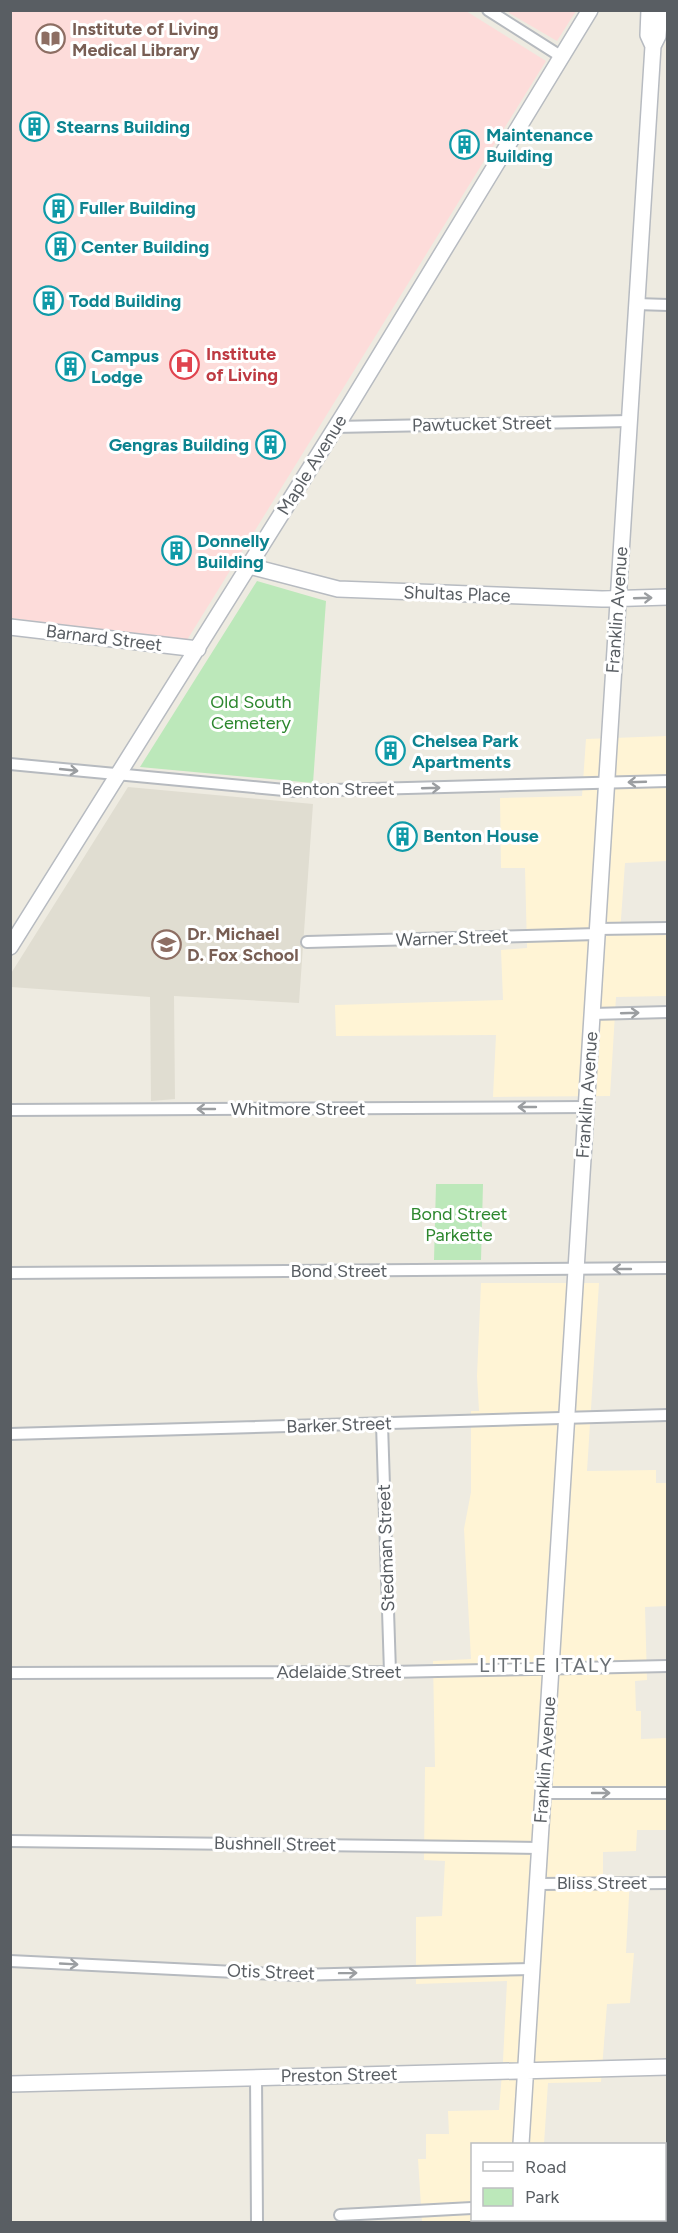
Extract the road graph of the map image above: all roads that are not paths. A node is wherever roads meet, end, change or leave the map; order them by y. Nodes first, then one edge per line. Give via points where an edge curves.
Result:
1 (488, 10) edge
2 (590, 10) edge
3 (650, 10) edge
4 (660, 10) edge
5 (652, 46) junction
6 (562, 57) junction
7 (636, 304) junction
8 (668, 305) edge
9 (629, 421) junction
10 (335, 427) junction
11 (249, 566) junction
12 (668, 597) edge
13 (618, 599) junction
14 (10, 627) edge
15 (198, 649) junction
16 (10, 764) edge
17 (119, 775) junction
18 (668, 781) edge
19 (606, 783) junction
20 (668, 928) edge
21 (597, 931) junction
22 (307, 942) dead end
23 (10, 947) edge
24 (668, 1012) edge
25 (592, 1014) junction
26 (586, 1107) junction
27 (10, 1110) edge
28 (576, 1269) junction
29 (668, 1269) edge
30 (10, 1273) edge
31 (668, 1416) edge
32 (566, 1419) junction
33 (382, 1424) junction
34 (10, 1434) edge
35 (668, 1666) edge
36 (550, 1668) junction
37 (390, 1672) junction
38 (10, 1673) edge
39 (668, 1792) edge
40 (543, 1793) junction
41 (10, 1841) edge
42 (539, 1848) junction
43 (668, 1883) edge
44 (537, 1884) junction
45 (10, 1961) edge
46 (532, 1969) junction
47 (668, 2067) edge
48 (525, 2071) junction
49 (256, 2076) junction
50 (10, 2084) edge
51 (521, 2143) edge
52 (471, 2208) edge
53 (340, 2215) dead end
54 (257, 2223) edge

1 - 6 street
2 - 6 main road, Maple Avenue
3 - 5 main road, Franklin Avenue via 648,34
4 - 5 main road, Franklin Avenue via 658,36
5 - 7 main road, Franklin Avenue
6 - 10 main road, Maple Avenue
7 - 8 street
7 - 9 main road, Franklin Avenue
9 - 10 street, Pawtucket Street
9 - 13 main road, Franklin Avenue
10 - 11 main road, Maple Avenue
11 - 13 main road, Shultas Place via 338,589
11 - 15 main road, Maple Avenue
13 -> 12 main road, Shultas Place
13 - 19 main road, Franklin Avenue
14 - 15 main road, Barnard Street
15 - 17 main road, Maple Avenue
16 -> 17 street, Benton Street
17 -> 19 street, Benton Street via 295,791
17 - 23 main road, Maple Avenue
18 -> 19 street, Benton Street
19 - 21 main road, Franklin Avenue
20 - 21 street, Warner Street
21 - 22 street, Warner Street
21 - 25 main road, Franklin Avenue
25 -> 24 street
25 - 26 main road, Franklin Avenue
26 -> 27 street, Whitmore Street
26 - 28 main road, Franklin Avenue
29 -> 28 street, Bond Street
28 - 30 street, Bond Street
28 - 32 main road, Franklin Avenue
31 - 32 street, Barker Street
32 - 33 street, Barker Street
32 - 36 main road, Franklin Avenue
33 - 34 street, Barker Street
33 - 37 street, Stedman Street
35 - 36 street, Adelaide Street
36 - 37 street, Adelaide Street
36 - 40 main road, Franklin Avenue
37 - 38 street, Adelaide Street
40 -> 39 street
40 - 42 main road, Franklin Avenue
41 - 42 street, Bushnell Street
42 - 44 main road, Franklin Avenue
43 - 44 street, Bliss Street
44 - 46 main road, Franklin Avenue
45 -> 46 street, Otis Street via 296,1975
46 - 48 main road, Franklin Avenue
47 - 48 main road, Preston Street
48 - 49 main road, Preston Street
48 - 51 main road, Franklin Avenue
49 - 50 main road, Preston Street
49 - 54 street
52 - 53 street

